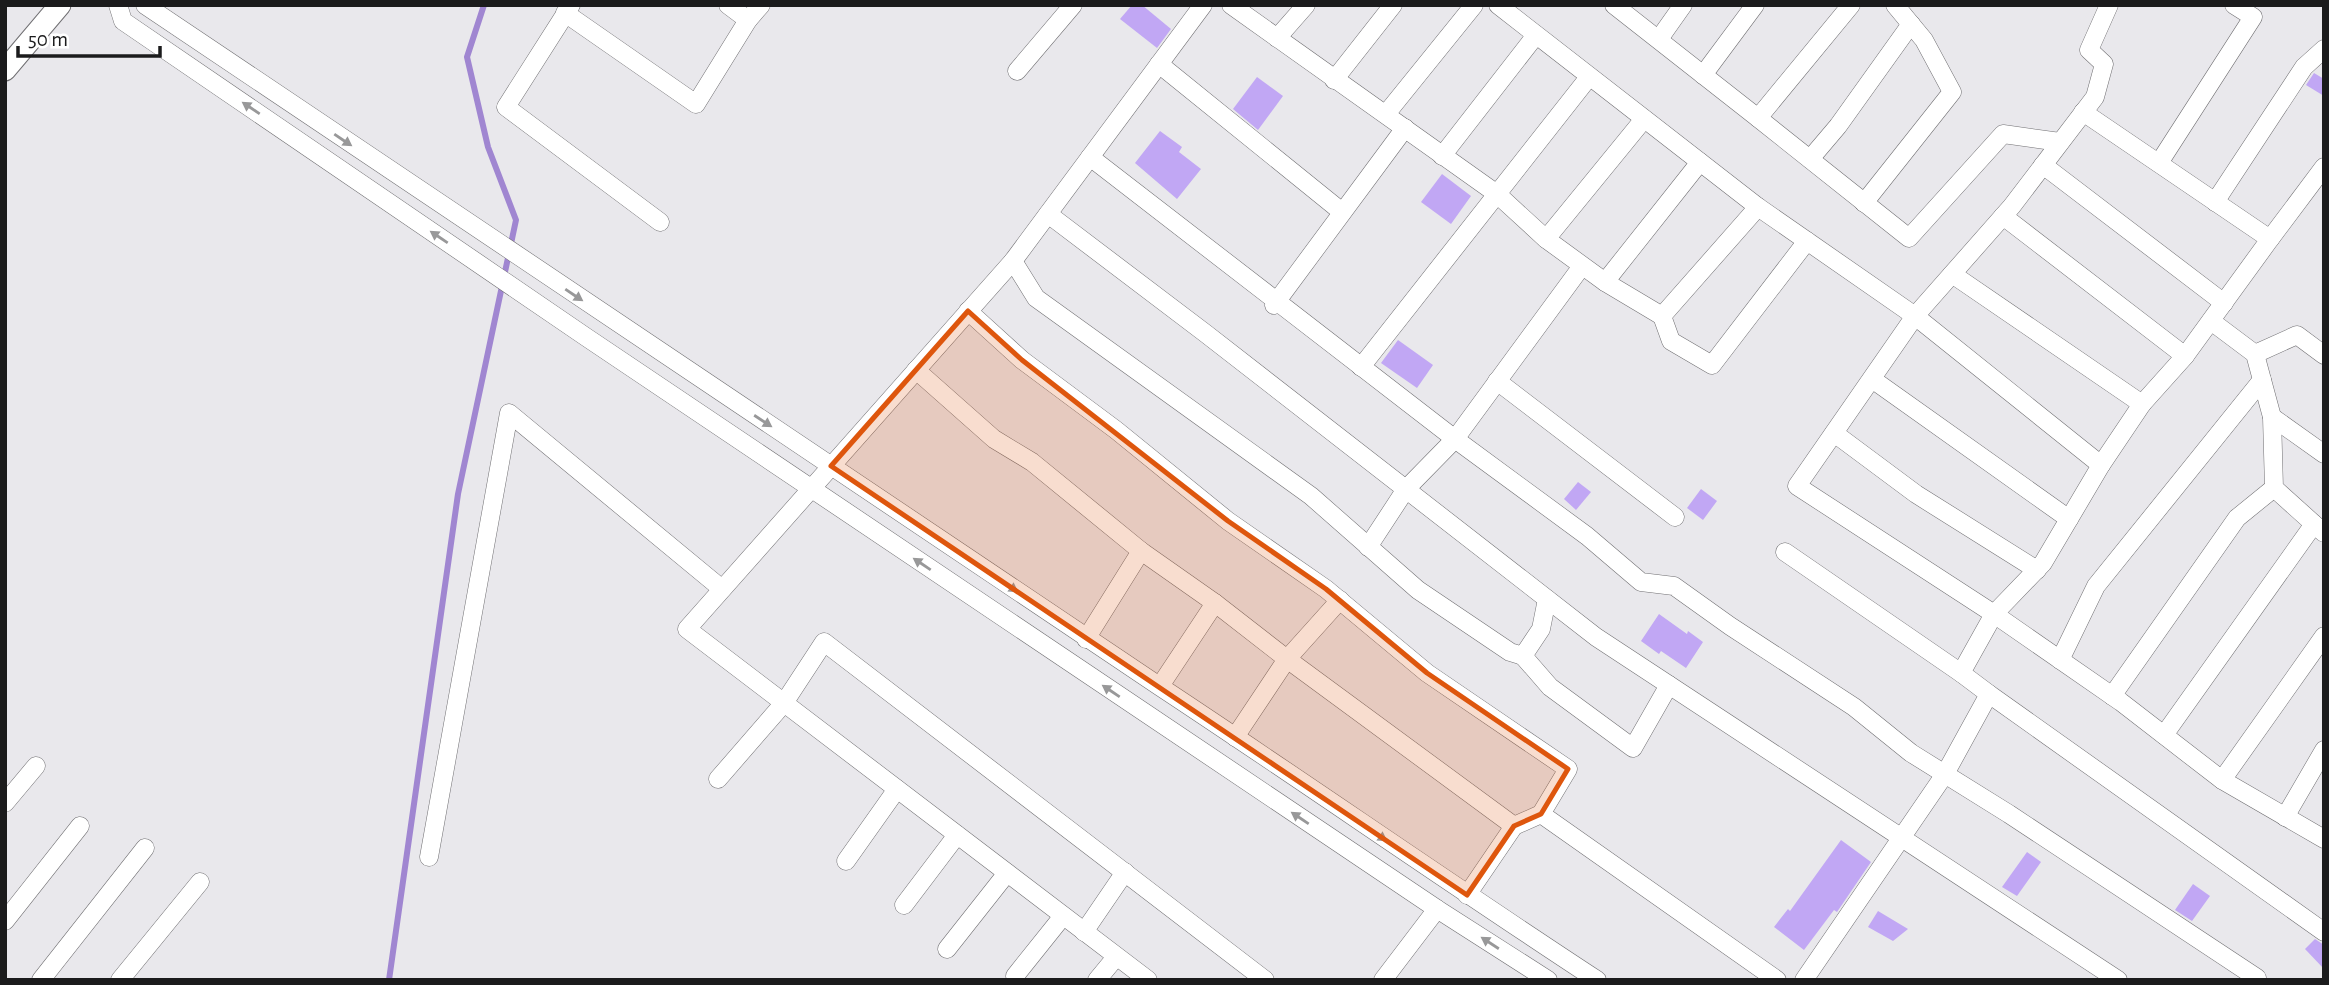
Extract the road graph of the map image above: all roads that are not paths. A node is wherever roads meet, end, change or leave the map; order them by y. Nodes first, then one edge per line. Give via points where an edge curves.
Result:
1 (118, 5) edge
2 (145, 5) edge
3 (728, 5) edge
4 (761, 5) edge
5 (1073, 5) edge
6 (1203, 5) edge
7 (1231, 5) edge
8 (1306, 5) edge
9 (1393, 5) edge
10 (1474, 5) edge
11 (1498, 5) edge
12 (1614, 5) edge
13 (1682, 5) edge
14 (1755, 5) edge
15 (1851, 5) edge
16 (1895, 5) edge
17 (2109, 5) edge
18 (2234, 5) edge
19 (57, 6) edge
20 (568, 9) edge
21 (748, 20) junction
22 (1910, 24) junction
23 (1536, 36) junction
24 (1277, 38) junction
25 (1659, 39) junction
26 (2323, 50) edge
27 (1159, 64) junction
28 (5, 70) edge
29 (1017, 71) dead end
30 (1703, 75) junction
31 (1588, 77) junction
32 (1334, 80) junction
33 (2083, 112) junction
34 (1386, 114) junction
35 (1758, 118) junction
36 (1644, 119) junction
37 (1405, 128) junction
38 (2060, 142) junction
39 (1442, 156) junction
40 (1090, 158) junction
41 (1810, 159) junction
42 (1700, 162) junction
43 (2159, 163) junction
44 (2043, 165) junction
45 (2324, 167) edge
46 (1496, 194) junction
47 (1864, 202) junction
48 (2215, 202) junction
49 (1758, 207) junction
50 (1342, 212) junction
51 (1048, 214) junction
52 (2003, 216) junction
53 (660, 222) dead end
54 (1546, 239) junction
55 (2270, 239) junction
56 (1807, 241) junction
57 (1013, 261) junction
58 (1582, 266) junction
59 (1952, 274) junction
60 (1605, 282) junction
61 (1275, 303) junction
62 (2224, 303) junction
63 (968, 311) junction
64 (1662, 316) junction
65 (1915, 316) junction
66 (2211, 321) junction
67 (2255, 354) junction
68 (2324, 355) edge
69 (2185, 356) junction
70 (1362, 367) junction
71 (916, 370) junction
72 (1872, 379) junction
73 (2262, 380) junction
74 (1497, 381) junction
75 (2142, 404) junction
76 (2272, 417) junction
77 (1834, 433) junction
78 (1455, 439) junction
79 (2324, 454) edge
80 (2101, 465) junction
81 (831, 466) junction
82 (2274, 488) junction
83 (810, 489) junction
84 (1406, 489) junction
85 (1675, 517) dead end
86 (2069, 519) junction
87 (2319, 529) edge
88 (1368, 547) junction
89 (1141, 551) junction
90 (1785, 552) dead end
91 (2037, 570) junction
92 (722, 589) junction
93 (1547, 599) junction
94 (1340, 600) junction
95 (1215, 603) junction
96 (1994, 614) junction
97 (2324, 636) edge
98 (1086, 639) junction
99 (1523, 656) junction
100 (1287, 659) junction
101 (2060, 660) junction
102 (1961, 673) junction
103 (1670, 685) junction
104 (1160, 686) junction
105 (1989, 694) junction
106 (2112, 695) junction
107 (784, 703) junction
108 (2164, 735) junction
109 (1235, 737) junction
110 (2324, 750) edge
111 (36, 766) dead end
112 (1945, 774) junction
113 (718, 779) dead end
114 (2222, 780) junction
115 (897, 789) junction
116 (5, 803) edge
117 (1541, 814) junction
118 (2285, 817) junction
119 (1514, 825) junction
120 (80, 826) dead end
121 (957, 835) junction
122 (1903, 838) junction
123 (2324, 839) edge
124 (145, 848) dead end
125 (429, 857) dead end
126 (846, 861) dead end
127 (1125, 872) junction
128 (1007, 873) junction
129 (200, 882) dead end
130 (1467, 895) junction
131 (904, 905) dead end
132 (1437, 909) junction
133 (1063, 916) junction
134 (5, 921) edge
135 (1084, 932) junction
136 (2324, 932) edge
137 (947, 949) dead end
138 (1116, 957) junction
139 (1015, 976) dead end
140 (41, 980) edge
141 (120, 980) edge
142 (1097, 980) edge
143 (1148, 980) edge
144 (1265, 980) edge
145 (1383, 980) edge
146 (1548, 980) edge
147 (1597, 980) edge
148 (1777, 980) edge
149 (1804, 980) edge
150 (2118, 980) edge
151 (2256, 980) edge

83 -> 1 street via 123,21
2 -> 81 street
3 - 21 street
4 - 21 street
5 - 29 street
6 - 27 street
7 - 24 street
8 - 24 street
9 - 32 street
10 - 34 street
11 - 23 street
12 - 25 street
13 - 25 street
14 - 30 street
15 - 35 street
16 - 22 street
17 - 33 street via 2089,50 2104,64 2095,97
18 - 43 street via 2253,17
19 - 28 street
20 - 21 street via 696,104
20 - 53 street via 506,107
22 - 41 street
22 - 47 street via 1952,92
23 - 31 street
23 - 39 street
24 - 32 street
25 - 30 street
26 - 48 street via 2304,66
27 - 40 street
27 - 50 street
30 - 35 street
31 - 36 street
31 - 46 street
32 - 34 street
33 - 38 street
33 - 43 street
34 - 37 street
35 - 41 street
36 - 42 street
36 - 54 street
37 - 39 street
37 - 50 street
38 - 44 street
38 - 47 street via 2003,134 1909,238
39 - 46 street
40 - 51 street
40 - 61 street
41 - 47 street
42 - 49 street
42 - 60 street
43 - 48 street
44 - 52 street
44 - 62 street
45 - 55 street
46 - 54 street
46 - 70 street
48 - 55 street
49 - 56 street
49 - 64 street
50 - 61 street
51 - 57 street
51 - 84 street
52 - 59 street
52 - 69 street
54 - 58 street
55 - 62 street
56 - 64 street via 1712,365 1671,341
56 - 65 street
57 - 63 street
57 - 88 street via 1036,298 1311,496
58 - 60 street
58 - 74 street
59 - 65 street
59 - 75 street
60 - 64 street
61 - 70 street
62 - 66 street
63 - 71 street
63 - 94 street via 1021,360 1228,521
65 - 72 street
65 - 80 street
66 - 67 street
66 - 69 street
67 - 68 street via 2297,335
67 - 73 street
69 - 75 street
70 - 78 street
71 - 81 street
71 - 89 street via 994,439 1032,462
72 - 77 street
72 - 86 street
73 - 76 street
73 - 101 street via 2096,586
74 - 78 street
74 - 85 street
75 - 80 street
76 - 79 street
76 - 82 street
77 - 91 street via 1916,494
77 - 96 street via 1797,486
78 - 84 street
78 - 112 street via 1587,536 1641,582 1674,586
80 - 86 street
81 - 83 street
81 -> 98 street
82 - 87 street
82 - 106 street via 2236,518
83 - 92 street
132 -> 83 street
84 - 88 street
84 - 93 street
86 - 91 street
87 - 108 street
88 - 99 street via 1418,590 1510,652
89 - 95 street
89 - 98 street
90 - 102 street
91 - 96 street
92 - 107 street via 687,629
92 - 125 street via 509,413
93 - 99 street via 1541,629
93 - 103 street
94 - 100 street
94 - 117 street via 1427,673 1568,769
95 - 100 street
95 - 104 street
96 - 101 street
96 - 102 street
97 - 114 street
98 - 104 street
99 - 103 street via 1550,687 1633,748
100 - 109 street
100 - 119 street
101 - 106 street
102 - 105 street
103 - 122 street
104 - 109 street
105 - 112 street
105 - 136 street
106 - 108 street
107 - 113 street
107 - 115 street
107 - 127 street via 824,642
108 - 114 street
109 -> 130 street
110 - 118 street
111 - 116 street
112 - 122 street
112 - 151 street
114 - 118 street
115 - 121 street
115 - 126 street
117 - 119 street
117 - 148 street
118 - 123 street
119 - 130 street
120 - 134 street
121 - 128 street
121 - 131 street
122 - 149 street
122 - 150 street
124 - 140 street
127 - 135 street
127 - 144 street
128 - 133 street
128 - 137 street
129 - 141 street
130 - 147 street
132 - 145 street
146 -> 132 street
133 - 135 street
133 - 139 street
135 - 138 street
138 - 142 street
138 - 143 street

